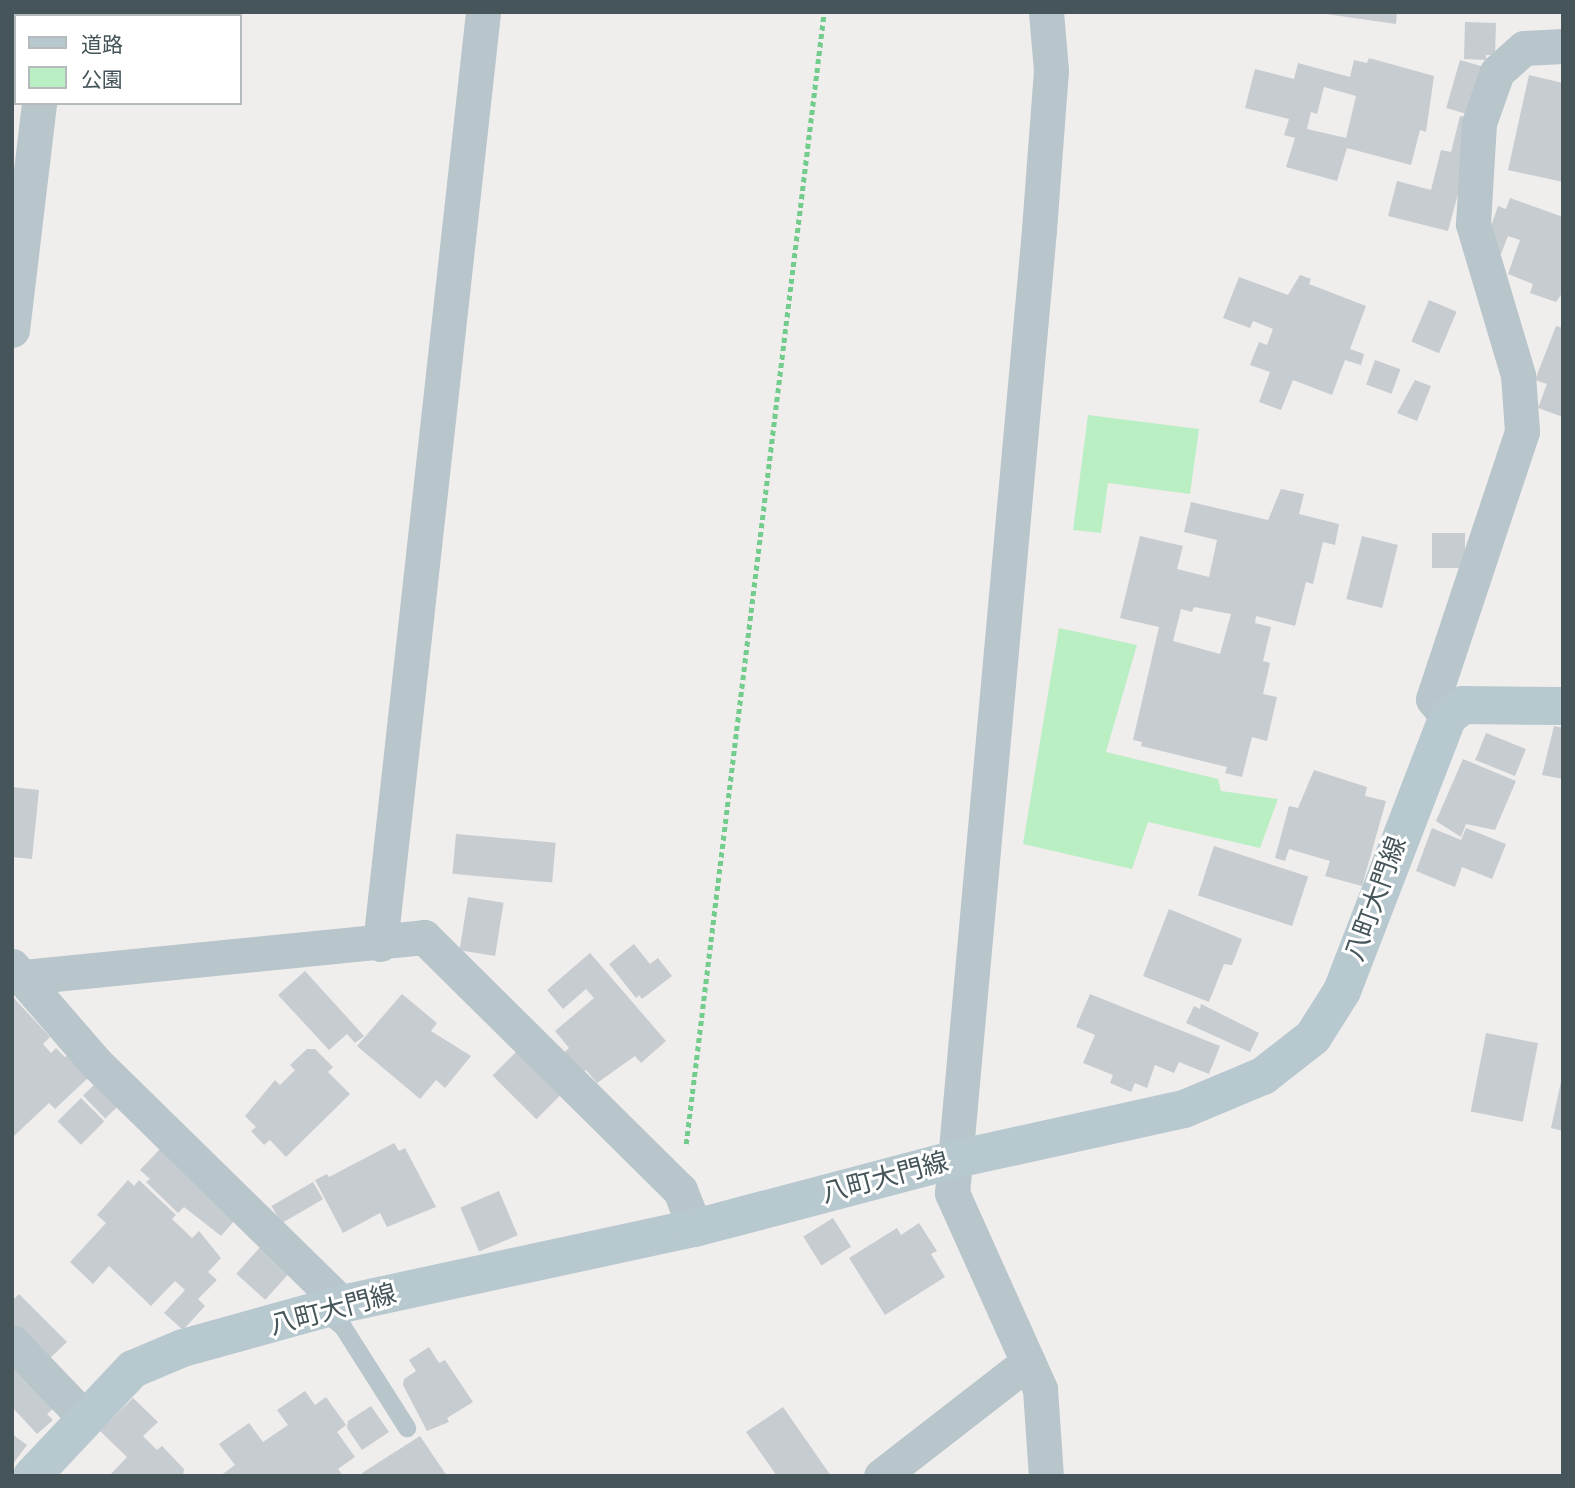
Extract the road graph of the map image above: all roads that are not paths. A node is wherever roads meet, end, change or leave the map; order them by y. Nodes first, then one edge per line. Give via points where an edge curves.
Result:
1 (483, 12) edge
2 (1046, 12) edge
3 (1563, 46) edge
4 (39, 105) edge
5 (12, 330) edge
6 (1563, 706) edge
7 (1448, 717) junction
8 (380, 944) junction
9 (18, 972) edge
10 (952, 1160) junction
11 (695, 1228) junction
12 (332, 1307) junction
13 (12, 1342) edge
14 (1028, 1362) junction
15 (85, 1418) junction
16 (407, 1428) dead end
17 (37, 1474) edge
18 (881, 1476) edge
19 (1046, 1476) edge

1 - 8 street
2 - 10 street via 1051,70 1040,230
3 - 7 street via 1524,48 1497,72 1479,123 1473,224 1516,364 1522,431 1433,699
4 - 5 street
6 - 7 main road via 1463,705
7 - 10 main road, 八町大門線 via 1342,990 1313,1037 1263,1076 1184,1109
8 - 9 street
8 - 11 street via 424,937 680,1190
9 - 12 street via 96,1063
10 - 11 main road, 八町大門線
10 - 14 street via 952,1193
11 - 12 main road, 八町大門線
12 - 15 main road, 八町大門線 via 183,1348 133,1368
12 - 16 lane
13 - 15 street
14 - 18 street
14 - 19 street via 1040,1389
15 - 17 main road, 八町大門線

